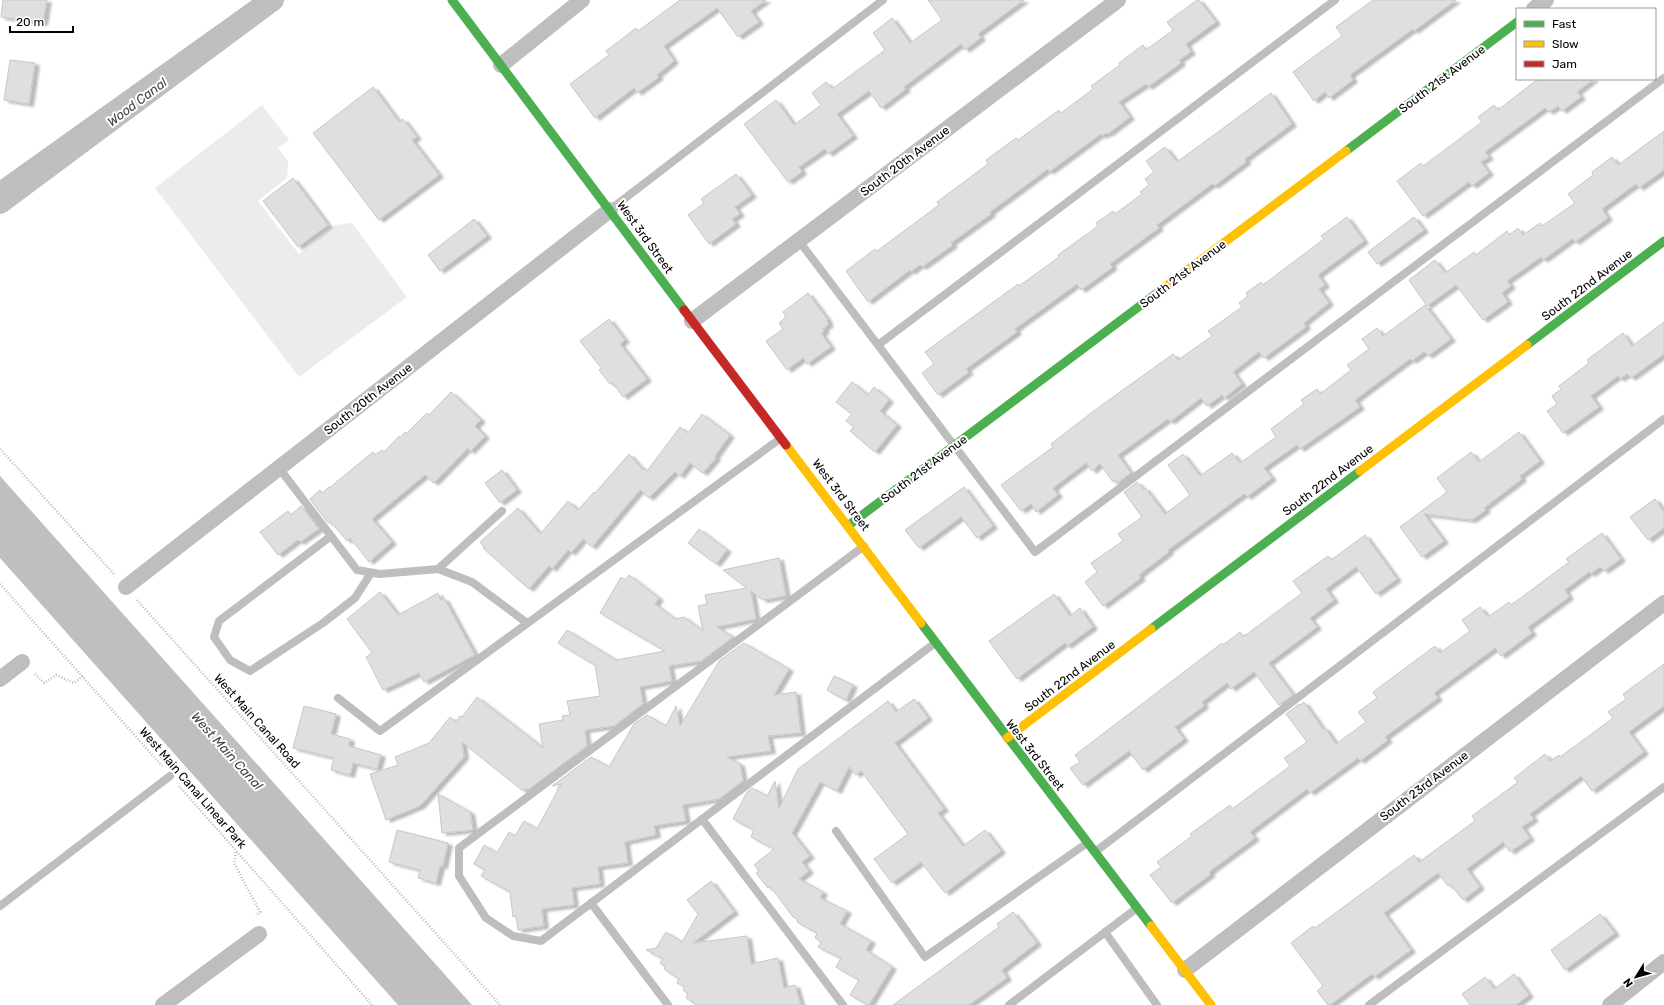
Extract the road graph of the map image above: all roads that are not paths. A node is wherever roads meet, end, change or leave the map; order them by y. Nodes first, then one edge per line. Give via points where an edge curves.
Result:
1 (259, 0) edge
2 (452, 0) edge
3 (582, 0) edge
4 (883, 0) edge
5 (1118, 0) edge
6 (1335, 0) edge
7 (1546, 0) edge
8 (1535, 8) edge
9 (1516, 23) edge
10 (501, 65) junction
11 (1664, 78) edge
12 (0, 185) edge
13 (610, 210) junction
14 (799, 241) junction
15 (1664, 241) edge
16 (692, 321) junction
17 (878, 345) junction
18 (1664, 419) edge
19 (781, 437) junction
20 (954, 446) junction
21 (279, 468) junction
22 (502, 511) dead end
23 (849, 526) junction
24 (331, 536) junction
25 (864, 546) junction
26 (438, 569) junction
27 (371, 573) junction
28 (126, 587) road end
29 (1664, 603) edge
30 (527, 623) junction
31 (936, 642) junction
32 (22, 662) dead end
33 (0, 679) edge
34 (338, 698) dead end
35 (1007, 738) junction
36 (170, 776) road end
37 (1664, 787) edge
38 (702, 819) junction
39 (836, 831) dead end
40 (1088, 842) junction
41 (1095, 852) junction
42 (591, 903) junction
43 (0, 906) edge
44 (1137, 907) junction
45 (256, 927) road end
46 (1104, 932) junction
47 (1664, 962) edge
48 (1185, 970) junction
49 (163, 1005) edge
50 (668, 1005) edge
51 (843, 1005) edge
52 (1009, 1005) edge
53 (1157, 1005) edge
54 (1211, 1005) edge
55 (1369, 1005) edge
56 (1610, 1005) edge

1 - 12 lane
2 - 10 street, West 3rd Street
3 - 10 street
4 - 13 lane
5 - 14 street, South 20th Avenue
6 - 17 lane
7 - 8 street
9 - 20 street, South 21st Avenue
10 - 13 street, West 3rd Street
11 - 20 lane via 1035,552
13 - 16 street, West 3rd Street
13 - 21 street, South 20th Avenue
14 - 16 street, South 20th Avenue
14 - 17 lane
15 - 35 street, South 22nd Avenue
16 - 19 street, West 3rd Street
17 - 20 lane
18 - 41 lane
19 - 23 street, West 3rd Street
19 - 30 lane
20 - 23 street, South 21st Avenue
21 - 24 lane
21 - 28 street, South 20th Avenue
22 - 26 lane
23 - 25 street, West 3rd Street
24 - 27 lane via 357,570
24 - 27 lane via 219,621 214,637 230,660 250,670 323,623 355,598
25 - 31 street, West 3rd Street
25 - 42 lane via 459,848 459,876 486,918 513,936 541,941
26 - 27 lane
26 - 30 lane via 472,582
29 - 48 street, South 23rd Avenue
30 - 34 lane via 380,730
31 - 35 street, West 3rd Street
31 - 38 lane
32 - 33 street
35 - 40 street, West 3rd Street
36 - 43 lane
37 - 55 lane
38 - 42 lane
38 - 51 lane
39 - 40 lane via 925,957
40 - 41 street, West 3rd Street
41 - 44 street, West 3rd Street
42 - 50 lane
44 - 46 lane
44 - 48 street, West 3rd Street
45 - 49 street
46 - 52 lane
46 - 53 lane
47 - 56 street
48 - 54 street, West 3rd Street

